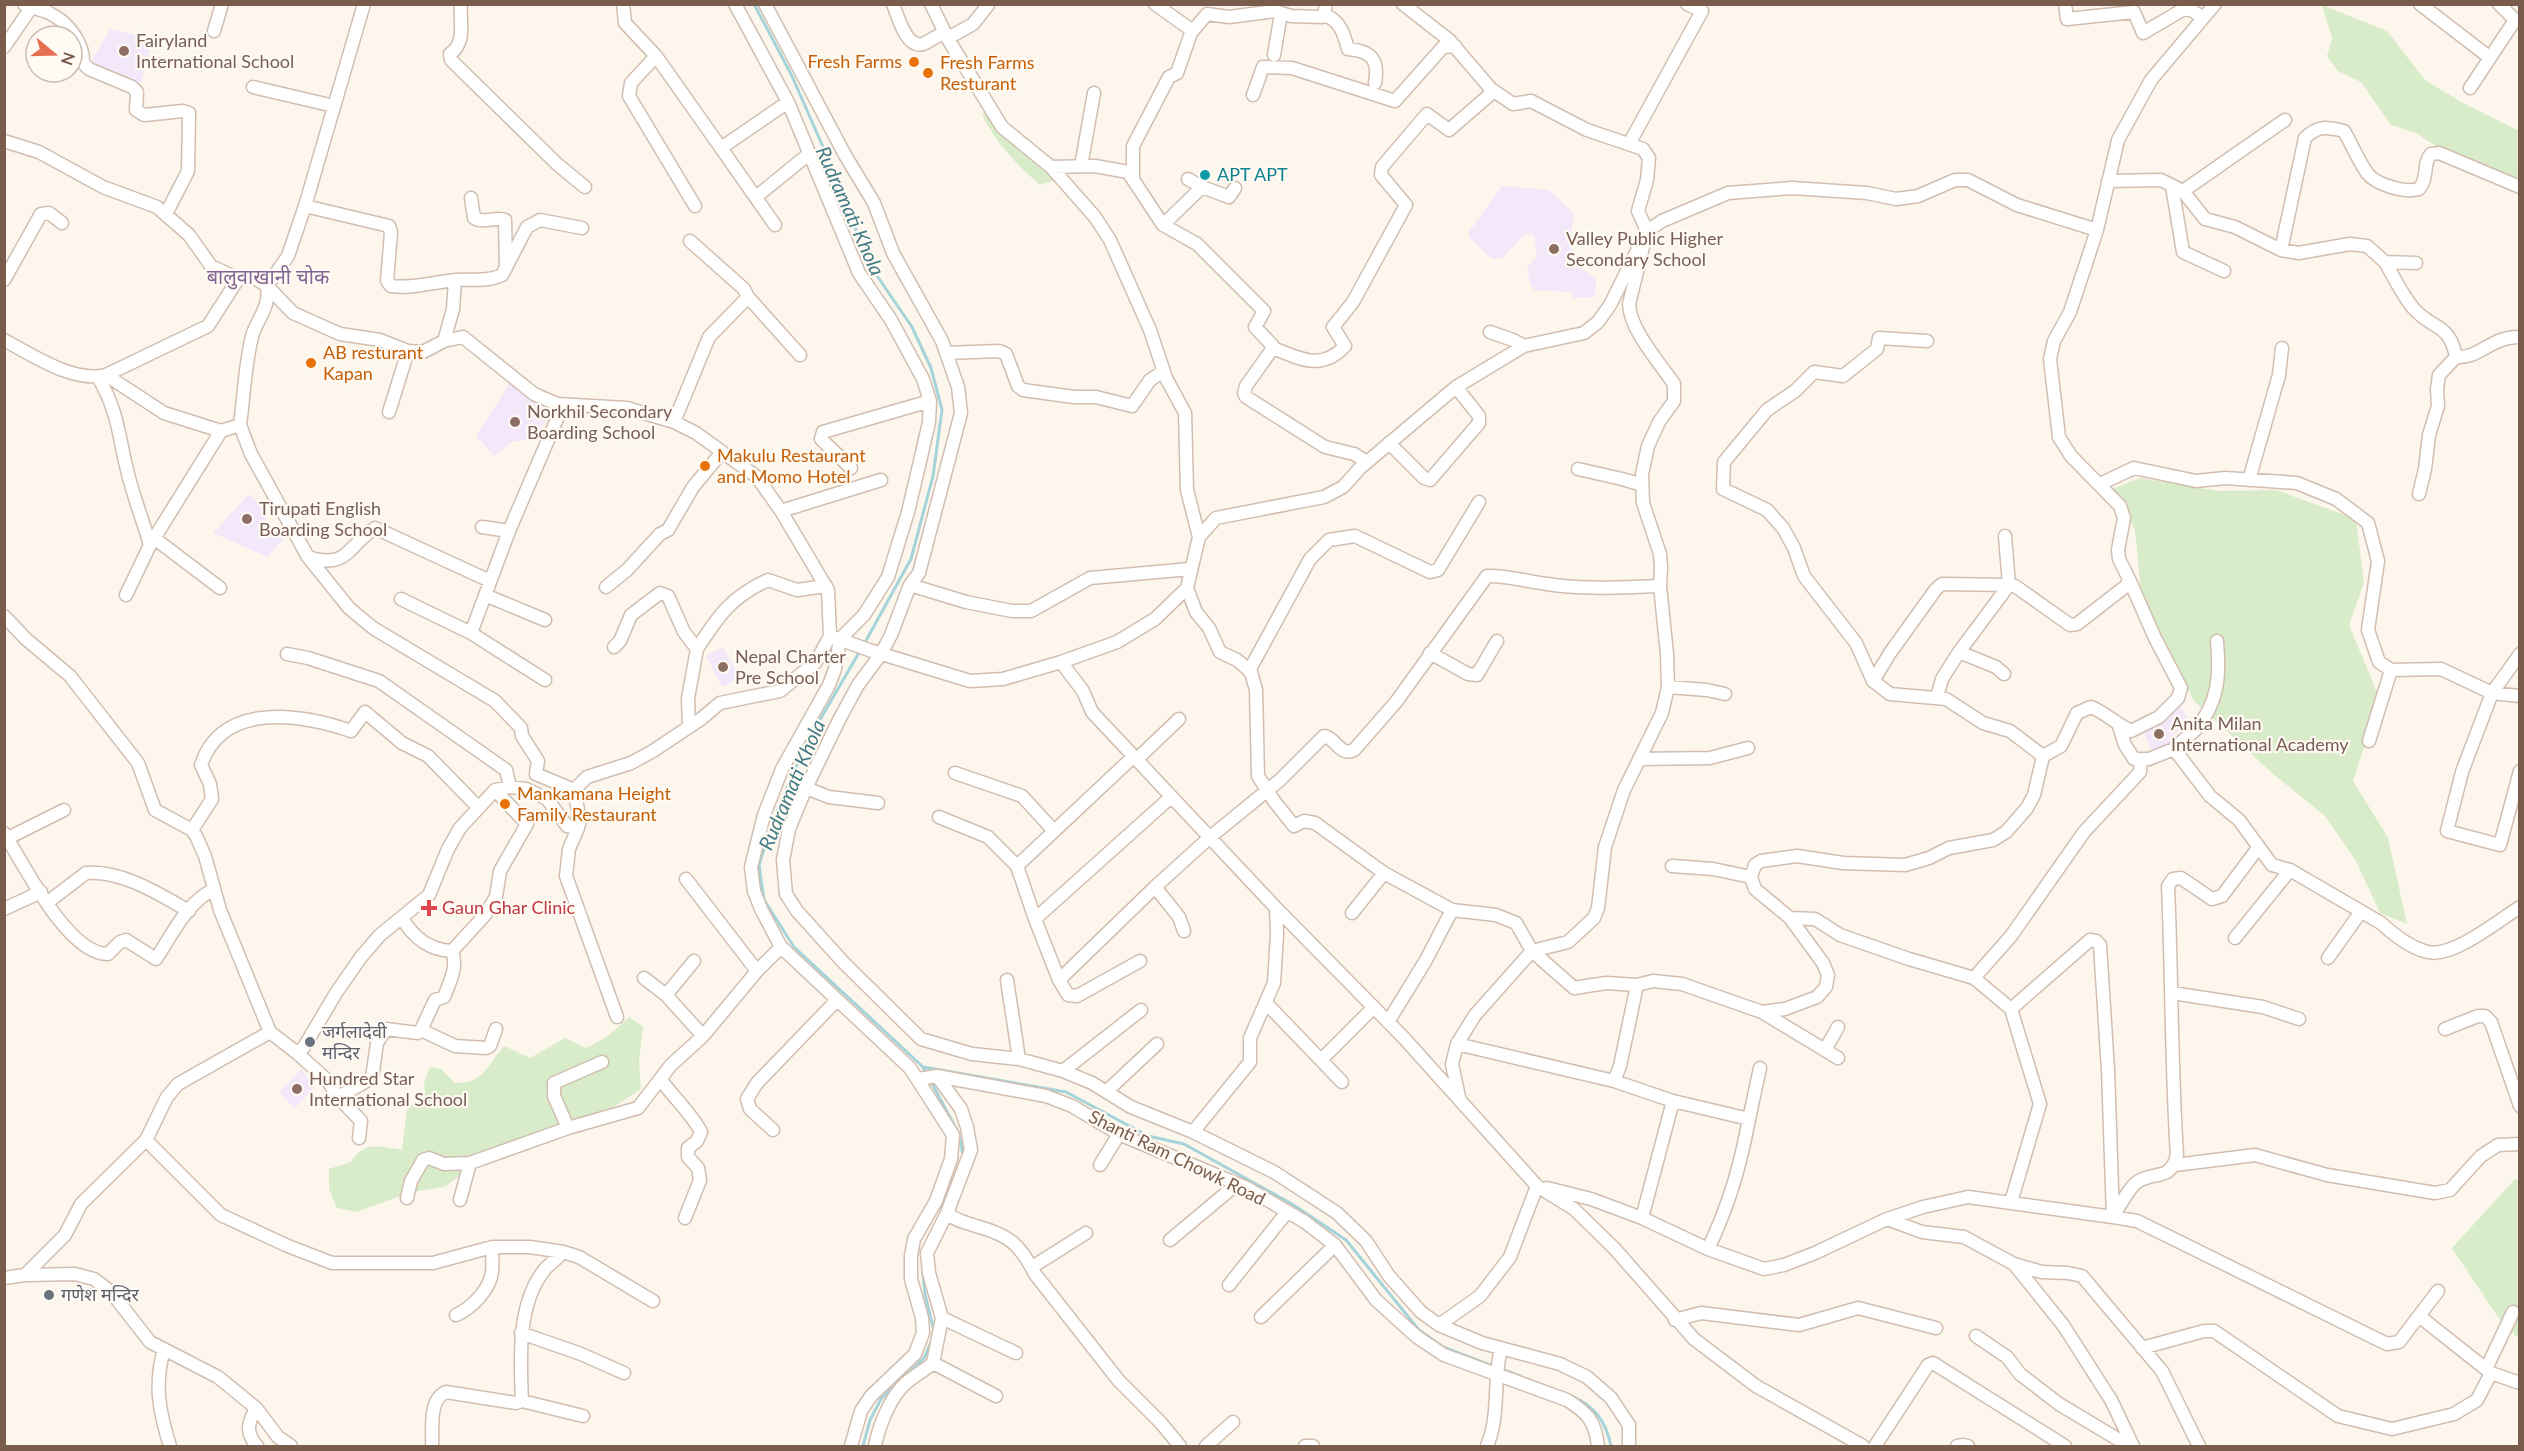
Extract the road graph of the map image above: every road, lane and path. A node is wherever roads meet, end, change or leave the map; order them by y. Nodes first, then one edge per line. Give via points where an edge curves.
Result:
1 (222, 4) edge
2 (364, 4) edge
3 (461, 4) edge
4 (623, 4) edge
5 (735, 4) edge
6 (765, 4) edge
7 (893, 4) edge
8 (931, 4) edge
9 (1155, 4) edge
10 (1403, 4) edge
11 (1687, 4) edge
12 (2065, 4) edge
13 (2215, 4) edge
14 (2420, 4) edge
15 (2499, 4) edge
16 (988, 5) edge
17 (28, 6) edge
18 (2130, 8) edge
19 (1325, 10) edge
20 (1281, 13) junction
21 (2203, 18) junction
22 (214, 31) dead end
23 (1191, 33) junction
24 (946, 35) junction
25 (1455, 46) junction
26 (4, 47) edge
27 (1274, 55) dead end
28 (656, 56) junction
29 (2489, 57) junction
30 (1375, 83) dead end
31 (253, 87) dead end
32 (2470, 88) dead end
33 (1494, 91) junction
34 (1094, 93) dead end
35 (1253, 95) dead end
36 (788, 102) junction
37 (334, 106) junction
38 (2285, 120) dead end
39 (4, 141) edge
40 (1629, 144) junction
41 (721, 148) junction
42 (810, 153) junction
43 (1051, 166) junction
44 (1081, 166) junction
45 (1133, 178) junction
46 (1188, 179) dead end
47 (2108, 181) junction
48 (585, 187) dead end
49 (1202, 187) junction
50 (2520, 187) edge
51 (1235, 188) dead end
52 (2178, 188) junction
53 (756, 197) junction
54 (471, 198) dead end
55 (305, 206) junction
56 (695, 206) dead end
57 (166, 214) junction
58 (62, 223) dead end
59 (776, 225) dead end
60 (1162, 225) junction
61 (582, 228) dead end
62 (2097, 230) junction
63 (1647, 231) junction
64 (690, 240) dead end
65 (2282, 250) junction
66 (2385, 262) junction
67 (2416, 263) dead end
68 (506, 269) junction
69 (2224, 271) dead end
70 (238, 279) junction
71 (4, 280) edge
72 (454, 280) junction
73 (267, 286) junction
74 (748, 297) junction
75 (1490, 332) dead end
76 (2520, 337) edge
77 (4, 340) edge
78 (444, 341) junction
79 (1927, 341) dead end
80 (1524, 346) junction
81 (1273, 348) junction
82 (2282, 348) dead end
83 (408, 351) junction
84 (946, 353) junction
85 (800, 355) dead end
86 (2456, 357) junction
87 (1164, 371) junction
88 (102, 376) junction
89 (1456, 387) junction
90 (930, 400) junction
91 (563, 405) junction
92 (389, 412) dead end
93 (674, 422) junction
94 (240, 425) junction
95 (221, 431) junction
96 (1389, 443) junction
97 (722, 452) junction
98 (1367, 462) junction
99 (851, 468) dead end
100 (1578, 469) dead end
101 (881, 480) dead end
102 (2249, 480) junction
103 (2100, 484) junction
104 (1642, 485) junction
105 (2419, 494) dead end
106 (1479, 502) dead end
107 (782, 511) junction
108 (482, 527) dead end
109 (509, 531) junction
110 (2005, 536) dead end
111 (1198, 537) junction
112 (152, 541) junction
113 (308, 557) junction
114 (1190, 569) junction
115 (2129, 579) junction
116 (490, 581) junction
117 (910, 585) junction
118 (2009, 585) junction
119 (826, 586) junction
120 (1660, 586) junction
121 (220, 588) dead end
122 (606, 588) dead end
123 (1187, 588) junction
124 (126, 595) dead end
125 (485, 595) junction
126 (401, 599) dead end
127 (4, 616) edge
128 (545, 620) dead end
129 (471, 633) junction
130 (840, 639) junction
131 (1497, 641) dead end
132 (2217, 641) dead end
133 (614, 647) dead end
134 (697, 649) junction
135 (1959, 652) junction
136 (876, 653) junction
137 (1430, 653) junction
138 (287, 654) dead end
139 (2520, 654) edge
140 (1061, 662) junction
141 (1249, 670) junction
142 (2391, 670) junction
143 (2004, 674) dead end
144 (545, 680) dead end
145 (1873, 681) junction
146 (1668, 687) junction
147 (2492, 693) junction
148 (1725, 694) dead end
149 (2520, 696) edge
150 (1937, 697) junction
151 (1179, 719) dead end
152 (689, 726) junction
153 (2119, 726) junction
154 (2369, 741) dead end
155 (1748, 748) dead end
156 (2174, 749) junction
157 (2043, 756) junction
158 (1134, 759) junction
159 (1639, 759) junction
160 (2141, 760) junction
161 (2520, 771) edge
162 (955, 773) dead end
163 (510, 787) junction
164 (806, 788) junction
165 (495, 790) junction
166 (574, 790) junction
167 (1268, 790) junction
168 (1172, 797) junction
169 (878, 803) dead end
170 (478, 807) junction
171 (64, 810) dead end
172 (939, 817) dead end
173 (578, 828) junction
174 (192, 830) junction
175 (1054, 831) junction
176 (6, 836) edge
177 (1209, 838) junction
178 (2258, 848) junction
179 (1017, 866) junction
180 (1672, 866) dead end
181 (2290, 870) junction
182 (1384, 873) junction
183 (1750, 877) junction
184 (686, 879) dead end
185 (1155, 887) junction
186 (213, 890) junction
187 (44, 897) junction
188 (2520, 907) edge
189 (1276, 908) junction
190 (4, 909) edge
191 (1452, 910) junction
192 (189, 911) junction
193 (1352, 913) dead end
194 (2360, 913) junction
195 (402, 918) junction
196 (1790, 918) junction
197 (1035, 919) junction
198 (1185, 931) dead end
199 (2235, 938) dead end
200 (781, 946) junction
201 (452, 951) junction
202 (1532, 951) junction
203 (2328, 958) dead end
204 (694, 961) dead end
205 (1140, 961) dead end
206 (757, 971) junction
207 (644, 978) dead end
208 (1974, 978) junction
209 (1006, 980) dead end
210 (1059, 980) junction
211 (1637, 985) junction
212 (2172, 993) junction
213 (666, 996) junction
214 (837, 1000) junction
215 (1266, 1003) junction
216 (1374, 1007) junction
217 (2011, 1009) junction
218 (1141, 1010) dead end
219 (1761, 1012) junction
220 (617, 1017) dead end
221 (2299, 1019) dead end
222 (1388, 1022) junction
223 (1838, 1027) dead end
224 (496, 1029) dead end
225 (2445, 1029) dead end
226 (421, 1030) junction
227 (270, 1032) junction
228 (703, 1036) junction
229 (1157, 1044) dead end
230 (1457, 1044) junction
231 (1825, 1050) junction
232 (297, 1053) junction
233 (1838, 1058) dead end
234 (1020, 1059) junction
235 (1321, 1060) junction
236 (602, 1062) dead end
237 (1760, 1068) dead end
238 (1064, 1071) junction
239 (937, 1076) junction
240 (918, 1079) junction
241 (661, 1080) junction
242 (1614, 1081) junction
243 (1342, 1082) dead end
244 (1107, 1091) junction
245 (338, 1097) junction
246 (1459, 1097) junction
247 (1673, 1101) junction
248 (2520, 1106) edge
249 (1749, 1119) junction
250 (567, 1128) junction
251 (773, 1130) dead end
252 (1193, 1132) junction
253 (1119, 1134) junction
254 (359, 1138) dead end
255 (146, 1140) junction
256 (2520, 1144) edge
257 (470, 1163) junction
258 (1100, 1165) dead end
259 (2175, 1165) junction
260 (1237, 1184) junction
261 (1537, 1186) junction
262 (407, 1198) dead end
263 (460, 1200) dead end
264 (2012, 1202) junction
265 (1287, 1212) junction
266 (947, 1214) junction
267 (2113, 1217) junction
268 (685, 1218) dead end
269 (1642, 1218) junction
270 (1887, 1219) junction
271 (1086, 1233) dead end
272 (1170, 1240) dead end
273 (1335, 1245) junction
274 (492, 1247) junction
275 (1708, 1249) junction
276 (563, 1252) junction
277 (2014, 1264) junction
278 (1032, 1267) junction
279 (25, 1275) junction
280 (4, 1278) edge
281 (1229, 1285) dead end
282 (2438, 1291) dead end
283 (653, 1301) dead end
284 (2513, 1312) dead end
285 (456, 1315) dead end
286 (2419, 1316) junction
287 (1261, 1317) dead end
288 (942, 1318) junction
289 (1675, 1320) junction
290 (1439, 1325) junction
291 (1936, 1328) dead end
292 (521, 1333) junction
293 (1976, 1335) dead end
294 (2142, 1348) junction
295 (164, 1349) junction
296 (1500, 1352) junction
297 (1016, 1353) dead end
298 (933, 1363) junction
299 (2488, 1371) junction
300 (624, 1373) dead end
301 (1497, 1373) junction
302 (2520, 1383) edge
303 (996, 1396) dead end
304 (522, 1401) junction
305 (256, 1408) junction
306 (583, 1416) dead end
307 (1233, 1422) dead end
308 (170, 1446) edge
309 (257, 1446) edge
310 (291, 1446) edge
311 (432, 1446) edge
312 (851, 1446) edge
313 (875, 1446) edge
314 (1180, 1446) edge
315 (1206, 1446) edge
316 (1305, 1446) edge
317 (1313, 1446) edge
318 (1487, 1446) edge
319 (1598, 1446) edge
320 (1629, 1446) edge
321 (1863, 1446) edge
322 (1875, 1446) edge
323 (1957, 1446) edge
324 (1968, 1446) edge
325 (2065, 1446) edge
326 (2131, 1446) edge
327 (2199, 1446) edge

1 - 22 street
2 - 37 street
3 - 48 street via 462,31 450,54 451,60
4 - 28 street via 625,23
5 - 36 street
6 - 84 street via 874,203 893,253
7 - 24 street via 907,37 914,43
8 - 24 street
9 - 23 street
10 - 25 street
11 - 40 street via 1702,11
12 - 18 street via 2067,19
13 - 21 street
14 - 29 street
15 - 29 street via 2515,20
16 - 24 street via 973,24
17 - 26 street
17 - 57 street via 51,13 68,28 84,51 83,63 89,69 132,87 137,92 136,110 144,115 189,113 189,171
18 - 21 street via 2143,33 2184,9
19 - 20 street via 1322,17
19 - 30 street via 1343,29 1348,48 1372,57 1377,71
20 - 23 street via 1229,17 1207,14
20 - 27 street
21 - 47 street via 2151,80 2133,109 2118,140
23 - 45 street via 1177,73 1169,77 1134,146
24 - 43 street via 1002,127
25 - 33 street
25 - 35 street via 1443,47 1395,101 1292,68 1263,67
28 - 41 street
28 - 56 street via 631,83 629,96
29 - 32 street
31 - 37 street
33 - 40 street via 1513,104 1531,101 1587,130
33 - 81 street via 1449,130 1427,114 1382,167 1381,175 1406,205 1353,302 1333,327 1345,346 1335,357 1322,360 1302,360
34 - 44 street
36 - 41 street
36 - 42 street
37 - 55 street
38 - 52 street
39 - 57 street via 39,152 103,187
40 - 63 street via 1643,149 1649,158 1638,211
41 - 53 street
42 - 53 street
42 - 90 street via 859,273 891,320
43 - 44 street
43 - 87 street via 1110,240
44 - 45 street via 1128,172
45 - 60 street
46 - 49 street
47 - 52 street via 2161,180
47 - 62 street
49 - 51 street via 1228,197
49 - 60 street
50 - 65 street via 2439,153 2426,160 2424,184 2405,191 2369,175 2344,131 2314,129 2305,138
52 - 65 street via 2205,219 2235,227
52 - 69 street via 2182,252
53 - 59 street
54 - 68 street via 474,218 505,220
55 - 72 street via 389,226 387,281 391,286
55 - 73 street via 288,256
57 - 70 street via 189,235 211,266
58 - 71 street via 49,213 41,213
60 - 81 street via 1197,244 1264,311 1255,327
61 - 68 street via 540,220 532,223
62 - 63 street via 2018,205 1968,180 1955,180 1918,196 1896,199 1792,188 1728,193
62 - 103 street via 2050,358 2059,437 2071,456
63 - 80 street via 1598,322 1584,333
63 - 104 street via 1629,312 1676,391 1648,446
64 - 74 street via 744,288
65 - 66 street via 2299,254 2350,244 2367,246
66 - 67 street
66 - 86 street via 2416,310 2451,338
68 - 72 street via 491,280
70 - 73 street via 255,278
70 - 88 street via 208,326
72 - 78 street via 453,309
73 - 83 street via 293,313 340,334 380,340
73 - 94 street via 269,299 249,353
74 - 85 street
74 - 93 street via 709,338
75 - 80 street
76 - 86 street via 2498,339 2467,358
77 - 88 street via 56,368
78 - 83 street via 423,352
78 - 91 street via 463,338 534,393
79 - 145 street via 1879,338 1877,349 1843,376 1814,372 1767,410 1724,462 1723,489 1767,510 1783,528 1804,576 1856,644
80 - 89 street
81 - 98 street via 1246,386 1246,397 1325,447 1354,454
82 - 102 street via 2279,375
83 - 92 street
84 - 87 street via 999,351 1006,354 1023,390 1096,397 1132,406 1149,380
84 - 117 street via 958,387 961,413 919,573
86 - 105 street via 2439,375 2438,406
87 - 111 street via 1185,413 1187,490
88 - 95 street via 164,413
88 - 112 street via 116,415 128,474
89 - 96 street
89 - 96 street via 1479,416 1479,423 1430,480
90 - 99 street via 823,432 820,439
90 - 130 street via 929,422 908,512 888,577 864,615
91 - 93 street via 627,408
91 - 109 street
93 - 97 street
94 - 95 street
94 - 113 street via 251,454
95 - 112 street
96 - 98 street
97 - 107 street via 757,477
97 - 122 street via 693,487 668,530
98 - 111 street via 1343,487 1324,497 1216,518
100 - 104 street
101 - 107 street
102 - 103 street via 2196,481 2134,468
102 - 142 street via 2297,483 2336,499 2368,523 2378,561 2368,630 2379,662
103 - 115 street via 2115,499 2124,518 2118,550
104 - 120 street via 1643,503 1660,554
106 - 141 street via 1438,570 1430,572 1355,536 1329,540 1310,560
107 - 119 street
108 - 109 street
109 - 116 street
110 - 118 street
111 - 114 street
112 - 121 street
112 - 124 street
113 - 116 street via 322,562 341,557 375,528
113 - 166 street via 349,608 374,628 495,701 521,728 538,761 536,774
114 - 117 street via 1090,578 1031,611 966,602
114 - 123 street
115 - 118 street via 2126,586 2077,624 2070,625
115 - 153 street via 2181,688 2178,698 2159,717 2131,731
116 - 125 street
117 - 136 street via 891,635
118 - 135 street
118 - 145 street via 1938,585
119 - 130 street
119 - 134 street via 797,590 768,580 753,587 717,616
120 - 137 street via 1548,585 1486,576
120 - 146 street
123 - 140 street via 1155,619 1117,642
123 - 141 street via 1220,652
125 - 128 street
125 - 129 street
126 - 129 street
127 - 174 street via 70,676 138,763 155,810
129 - 144 street
130 - 136 street
130 - 152 street via 780,691 720,703
130 - 200 street via 829,685 782,770 764,815 751,867 757,900
131 - 137 street via 1477,675
132 - 156 street via 2219,662 2212,707
133 - 134 street via 632,615 660,593 668,596 684,632
134 - 152 street via 688,698
135 - 143 street
135 - 150 street
136 - 140 street via 970,681 1003,679
136 - 164 street
137 - 167 street via 1396,702 1354,750 1343,751 1324,736
138 - 163 street via 379,681 506,770
139 - 147 street
140 - 158 street via 1083,691 1092,712
141 - 167 street via 1256,690 1258,776
142 - 147 street via 2441,669
142 - 154 street
145 - 150 street via 1890,693
146 - 148 street
146 - 159 street via 1662,713
147 - 149 street
147 - 161 street via 2462,772 2447,831 2500,845
150 - 157 street via 1952,702 1983,723 2010,731
151 - 158 street
152 - 166 street via 631,763 587,777
153 - 157 street via 2091,707 2077,713 2061,746
153 - 160 street via 2134,759
155 - 159 street via 1710,759
156 - 160 street
156 - 178 street via 2210,796 2239,820
157 - 183 street via 2027,808 2006,832 1993,840 1950,848 1905,865 1843,863 1797,856 1761,861
158 - 168 street
158 - 175 street
159 - 202 street via 1605,847 1594,918 1568,942
160 - 208 street via 2140,772 2084,832 2011,936
162 - 175 street via 1022,796
163 - 165 street
163 - 173 street via 526,789 547,799 567,826
164 - 169 street via 829,797
164 - 234 street via 789,829 783,860 786,894 797,911 921,1039 972,1054
165 - 170 street
165 - 201 street via 527,824 500,871 496,897
166 - 173 street
167 - 177 street
167 - 182 street via 1294,826 1315,823
168 - 177 street
168 - 197 street
170 - 174 street via 428,756 402,743 365,712 351,731 303,718 279,717 232,726 205,753 201,765 212,799
170 - 195 street via 448,849 429,895
171 - 176 street
172 - 179 street via 988,837
173 - 220 street via 569,849 566,876
174 - 186 street via 205,856
175 - 179 street
176 - 187 street
177 - 185 street
177 - 189 street
178 - 181 street via 2272,865
178 - 212 street via 2218,899 2181,878 2173,879 2168,886
179 - 197 street
180 - 183 street via 1713,868
181 - 194 street
181 - 199 street
182 - 191 street
182 - 193 street
183 - 196 street via 1755,889
184 - 206 street
185 - 198 street
185 - 210 street
186 - 192 street via 202,895
186 - 227 street
187 - 190 street
187 - 192 street via 94,872 124,878
187 - 192 street via 78,941 90,949 108,954 126,940 156,959
188 - 194 street via 2466,942 2430,953
189 - 215 street via 1274,982
189 - 216 street
191 - 202 street via 1496,915 1516,923
191 - 222 street
194 - 203 street
195 - 201 street via 411,934 425,944
195 - 232 street via 361,957
196 - 208 street via 1815,919 1840,935
196 - 219 street via 1823,963 1826,987 1806,1002
197 - 210 street
200 - 206 street
200 - 214 street
201 - 226 street via 456,961 451,981 444,997 435,1000
202 - 211 street via 1574,988 1606,983
202 - 230 street via 1475,1015
204 - 213 street
205 - 210 street via 1077,996 1068,995
206 - 228 street
207 - 213 street
208 - 217 street
209 - 234 street
211 - 219 street via 1653,981 1682,984
211 - 242 street
212 - 221 street via 2263,1007
212 - 259 street
213 - 228 street
214 - 240 street
214 - 251 street via 757,1083 747,1099 750,1109
215 - 235 street
215 - 252 street via 1250,1038 1250,1062
216 - 222 street
216 - 235 street
217 - 264 street via 2040,1104
217 - 267 street via 2090,940 2100,945
218 - 238 street
219 - 231 street
222 - 246 street
223 - 231 street
224 - 226 street via 486,1048 455,1046
225 - 248 street via 2478,1016 2491,1022
226 - 245 street via 418,1033 386,1029 377,1044 372,1078
227 - 232 street
227 - 255 street via 178,1084 167,1097
228 - 241 street via 671,1065
229 - 244 street
230 - 242 street
230 - 246 street via 1452,1064
231 - 233 street
232 - 245 street via 328,1081
234 - 238 street
235 - 243 street
236 - 250 street via 554,1083 554,1096
237 - 249 street
238 - 244 street
239 - 240 street, Shanti Ram Chowk Road
239 - 253 street, Shanti Ram Chowk Road via 1046,1096 1072,1106
239 - 266 street via 961,1108 970,1150
240 - 312 street via 953,1135 951,1159 936,1201 914,1239 911,1256 911,1279 923,1333 915,1354 871,1396 861,1411
241 - 250 street via 638,1108
241 - 268 street via 701,1132 697,1142 688,1148 688,1157 698,1168 700,1180
242 - 247 street
244 - 252 street via 1131,1107
245 - 254 street via 361,1121
246 - 261 street
247 - 249 street
247 - 269 street
249 - 275 street via 1736,1183
250 - 257 street
252 - 290 street via 1274,1172 1337,1213 1366,1241 1389,1276 1421,1312
253 - 258 street
253 - 260 street, Shanti Ram Chowk Road
255 - 274 street via 221,1215 332,1263 433,1263
255 - 279 street via 81,1204 65,1235
256 - 259 street via 2498,1145 2481,1156 2450,1190 2435,1193 2327,1175 2255,1155
257 - 262 street via 423,1160
257 - 263 street
259 - 267 street via 2167,1173 2136,1183
260 - 265 street, Shanti Ram Chowk Road
260 - 272 street
261 - 269 street via 1591,1199
261 - 289 street via 1574,1209 1614,1248
261 - 290 street via 1509,1257 1480,1296
264 - 267 street
264 - 270 street via 1968,1197
265 - 273 street, Shanti Ram Chowk Road
265 - 281 street
266 - 278 street via 955,1221 1007,1237 1026,1255
266 - 288 street via 927,1253
267 - 286 street via 2137,1221 2387,1344 2399,1342
269 - 275 street
270 - 275 street via 1815,1253 1764,1269
270 - 277 street via 1922,1232 1964,1238
271 - 278 street
273 - 287 street
273 - 301 street, Shanti Ram Chowk Road via 1376,1300 1417,1337 1444,1355
274 - 276 street
274 - 285 street via 492,1273 483,1291 467,1310
276 - 283 street via 589,1262
276 - 292 street via 546,1268 530,1297
277 - 294 street via 2042,1272 2082,1276
277 - 326 street via 2063,1325 2112,1400
278 - 314 street via 1119,1381
279 - 280 street
279 - 295 street via 75,1274 94,1279 111,1292 150,1342
282 - 286 street
284 - 299 street
286 - 299 street
288 - 297 street
288 - 298 street
289 - 291 street via 1701,1313 1799,1325 1858,1308
289 - 321 street via 1756,1386
290 - 296 street
292 - 300 street
292 - 304 street
293 - 326 street via 2059,1404
294 - 299 street via 2214,1331 2338,1416 2392,1429 2454,1414 2477,1400
294 - 327 street via 2162,1371
295 - 305 street via 218,1377
295 - 308 street via 158,1371 159,1412
296 - 301 street
296 - 320 street via 1560,1364 1587,1377 1611,1398 1629,1425
298 - 303 street
298 - 313 street via 906,1383 890,1405
299 - 302 street
301 - 318 street via 1493,1433
301 - 319 street, Shanti Ram Chowk Road via 1585,1411 1596,1430
304 - 306 street
304 - 311 street via 446,1392 439,1395 434,1405
305 - 309 street via 248,1425
305 - 310 street via 278,1437
307 - 315 street
316 - 317 street
322 - 325 street via 1933,1363
323 - 324 street

